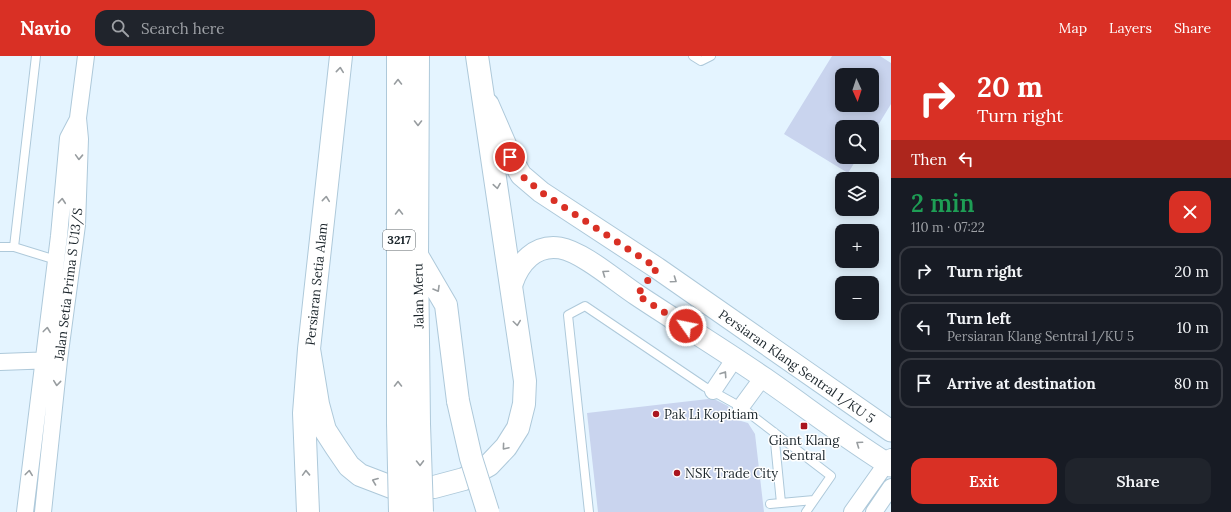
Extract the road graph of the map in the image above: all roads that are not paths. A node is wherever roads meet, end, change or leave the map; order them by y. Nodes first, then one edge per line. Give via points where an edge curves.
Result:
1 (36, 56) edge
2 (86, 56) edge
3 (342, 56) edge
4 (398, 56) edge
5 (418, 56) edge
6 (477, 56) edge
7 (693, 56) edge
8 (711, 56) edge
9 (483, 92) junction
10 (78, 118) junction
11 (0, 247) edge
12 (14, 247) junction
13 (417, 256) junction
14 (56, 260) junction
15 (657, 268) junction
16 (512, 284) junction
17 (637, 295) junction
18 (309, 349) junction
19 (735, 358) junction
20 (51, 360) junction
21 (0, 362) edge
22 (763, 377) junction
23 (713, 391) junction
24 (741, 407) junction
25 (409, 424) junction
26 (891, 431) edge
27 (774, 432) junction
28 (890, 462) edge
29 (891, 487) edge
30 (814, 500) junction
31 (781, 503) junction
32 (770, 504) dead end
33 (25, 512) edge
34 (43, 512) edge
35 (308, 512) edge
36 (400, 512) edge
37 (422, 512) edge
38 (488, 512) edge
39 (589, 512) edge
40 (806, 512) edge
41 (852, 512) edge
42 (874, 512) edge

1 - 12 lane
2 - 10 street, Jalan Setia Prima S U13/S
18 -> 3 highway, Persiaran Setia Alam
25 -> 4 highway, Jalan Meru / 3217
5 -> 13 highway, Jalan Meru / 3217
6 - 9 highway
7 - 8 lane via 701,61
9 - 15 street, Persiaran Klang Sentral 1/KU 5 via 510,157 521,175 541,192
9 -> 16 highway
14 -> 10 street via 68,138
10 -> 20 street, Jalan Setia Prima S U13/S via 80,139 77,225
11 - 12 lane
12 - 14 lane
13 - 25 highway, Jalan Meru / 3217
13 -> 38 highway, bridge via 446,305 458,400 471,458
20 -> 14 street
15 - 17 street
15 -> 26 street, Persiaran Klang Sentral 1/KU 5
17 -> 16 street via 572,251 559,248 544,249 526,260 517,270
16 -> 18 highway via 525,381 524,404 518,428 506,447 489,465 464,479 434,487 394,488 360,475 349,466 325,430
17 - 19 street
35 -> 18 highway, Persiaran Setia Alam via 304,413
19 - 22 street
23 -> 19 street
20 - 21 street
33 -> 20 street
20 -> 34 street, Jalan Setia Prima S U13/S
22 - 24 street
28 -> 22 street
23 - 24 lane
23 - 39 lane via 584,306 568,315
24 - 27 lane
25 - 36 highway, Jalan Meru / 3217, bridge
25 -> 37 highway, Jalan Meru / 3217, bridge
27 - 30 lane via 831,476
27 - 31 lane
28 - 41 street
29 - 42 street
30 - 31 lane
30 - 40 lane
31 - 32 lane

